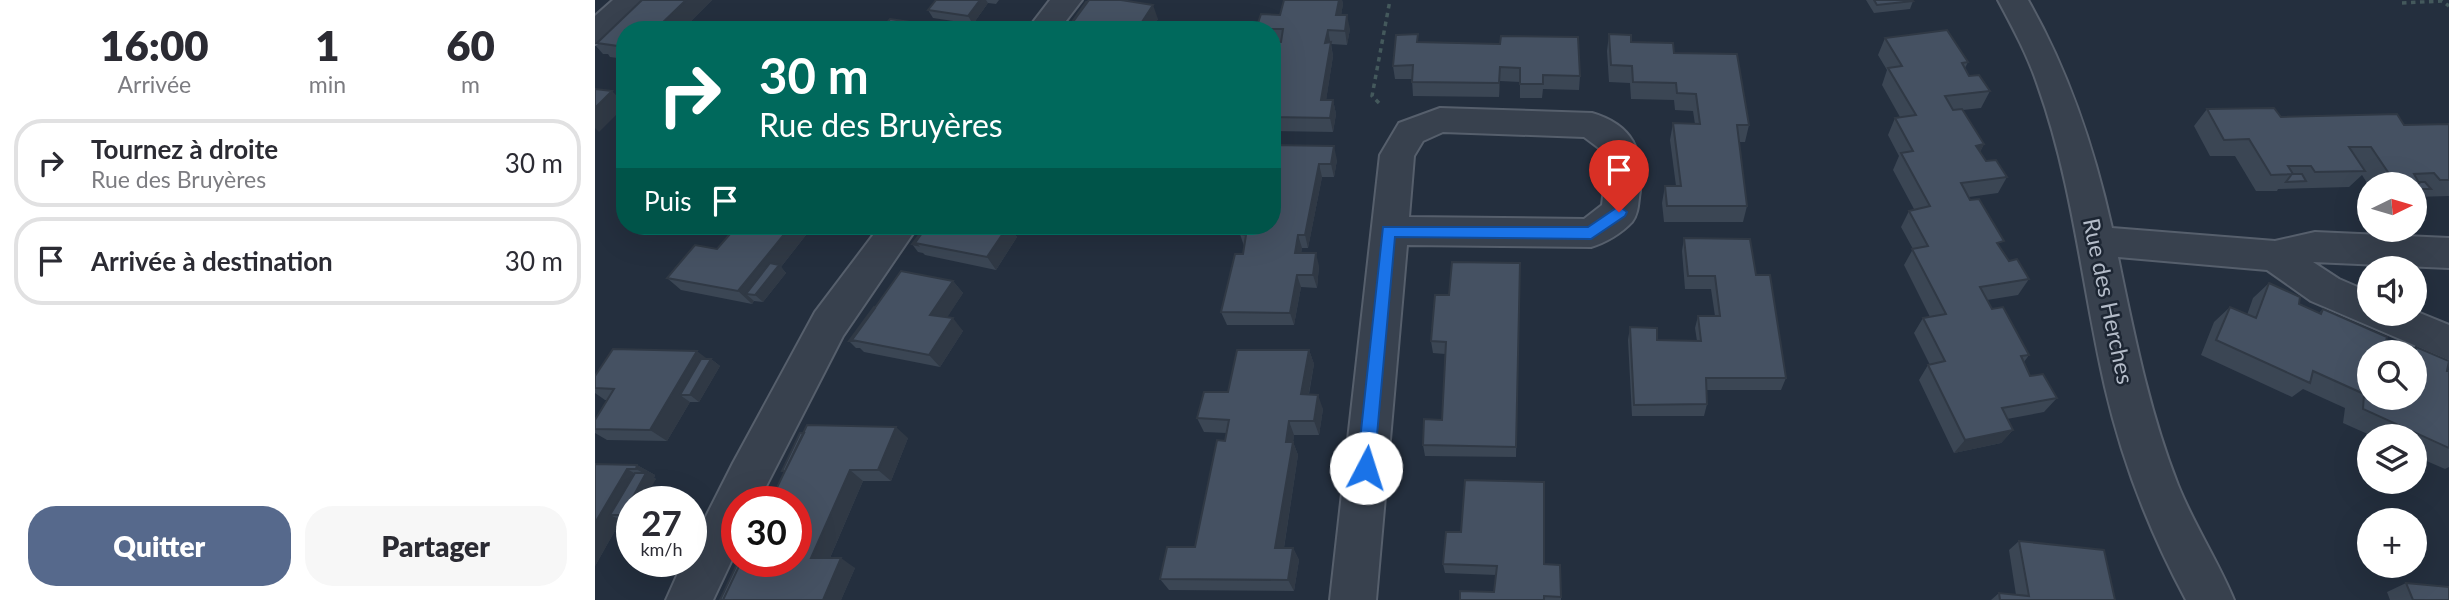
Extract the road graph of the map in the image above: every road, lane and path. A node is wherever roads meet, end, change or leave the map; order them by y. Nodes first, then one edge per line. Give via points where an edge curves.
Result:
1 (631, 0) edge
2 (1067, 0) edge
3 (1390, 0) edge
4 (2013, 0) edge
5 (2442, 0) edge
6 (2402, 3) dead end
7 (2449, 6) edge
8 (1050, 21) edge
9 (595, 34) edge
10 (1411, 132) junction
11 (1388, 231) junction
12 (893, 235) edge
13 (2097, 241) junction
14 (2449, 253) edge
15 (2275, 256) junction
16 (2357, 304) edge
17 (2409, 326) edge
18 (2449, 343) edge
19 (689, 600) edge
20 (1353, 600) edge
21 (2211, 600) edge

1 - 9 street
2 - 8 street
3 - 10 path via 1372,96
4 - 13 street, Rue des Herches via 2031,29 2071,129
5 - 6 path
5 - 7 path
10 - 11 street via 1397,155
10 - 11 street via 1440,120 1592,125 1620,146 1624,173 1619,212 1591,233
11 - 20 street
12 - 19 street via 829,324
13 - 15 street
13 - 21 street, Rue des Herches via 2139,433 2166,506
14 - 15 street via 2315,247
15 - 16 street via 2325,290
17 - 18 street

